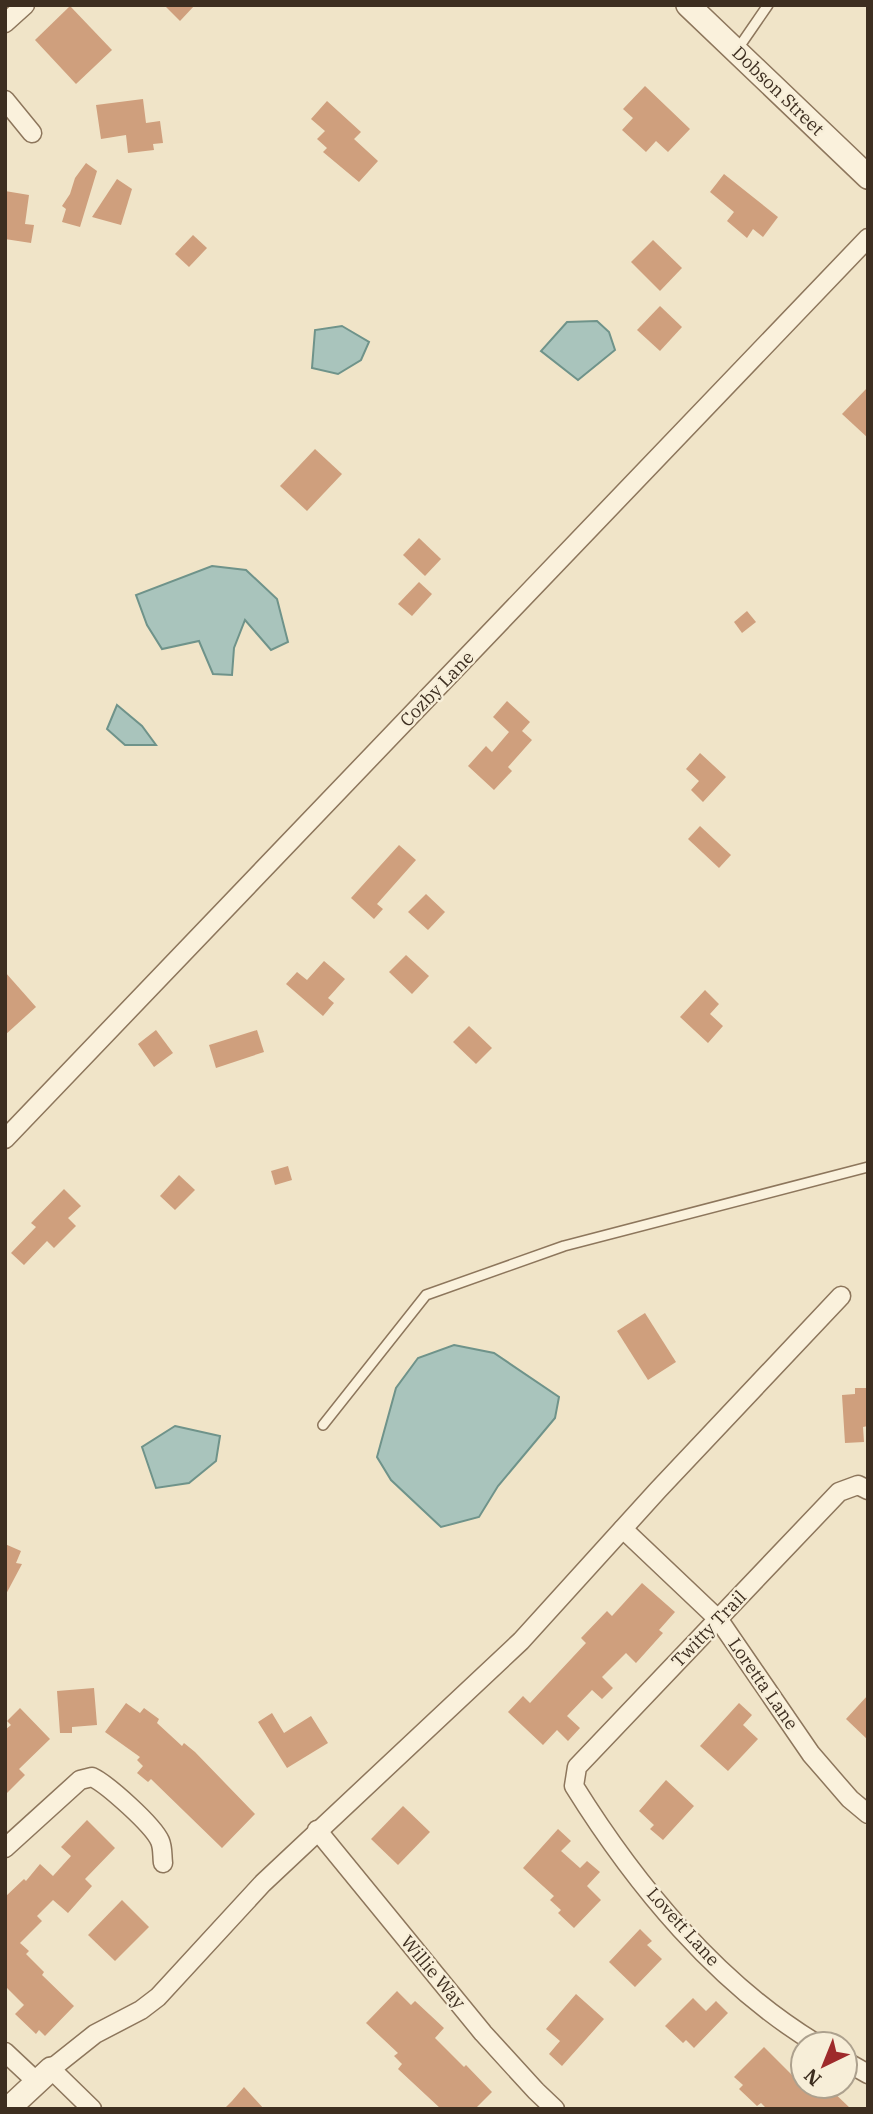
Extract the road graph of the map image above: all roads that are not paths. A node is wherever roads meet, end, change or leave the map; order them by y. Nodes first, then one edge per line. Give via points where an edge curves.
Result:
1 (25, 5) edge
2 (688, 5) edge
3 (768, 5) edge
4 (5, 23) edge
5 (736, 51) junction
6 (5, 100) edge
7 (32, 134) dead end
8 (868, 177) edge
9 (868, 238) edge
10 (5, 1139) edge
11 (868, 1167) edge
12 (841, 1296) dead end
13 (323, 1425) dead end
14 (863, 1488) edge
15 (623, 1529) junction
16 (719, 1620) junction
17 (574, 1786) joint
18 (868, 1814) edge
19 (317, 1830) junction
20 (5, 1848) edge
21 (163, 1863) dead end
22 (798, 2030) edge
23 (5, 2052) edge
24 (30, 2093) edge
25 (92, 2109) edge
26 (555, 2109) edge

1 - 4 street
2 - 5 street, Dobson Street
3 - 5 lane
5 - 8 street, Dobson Street
6 - 7 street
9 - 10 street, Cozby Lane
11 - 13 lane via 564,1246 426,1296
12 - 15 street
14 - 16 street, Twitty Trail via 839,1492
15 - 16 street, Loretta Lane
15 - 19 street via 521,1642
16 - 17 street, Twitty Trail via 577,1767
16 - 18 street, Loretta Lane via 811,1754
17 - 22 street, Lovett Lane via 668,1915 716,1965
19 - 24 street via 158,1997 95,2034
19 - 26 street, Willie Way via 483,2033
20 - 21 street via 80,1780 92,1777 153,1830
23 - 24 street
24 - 25 street

